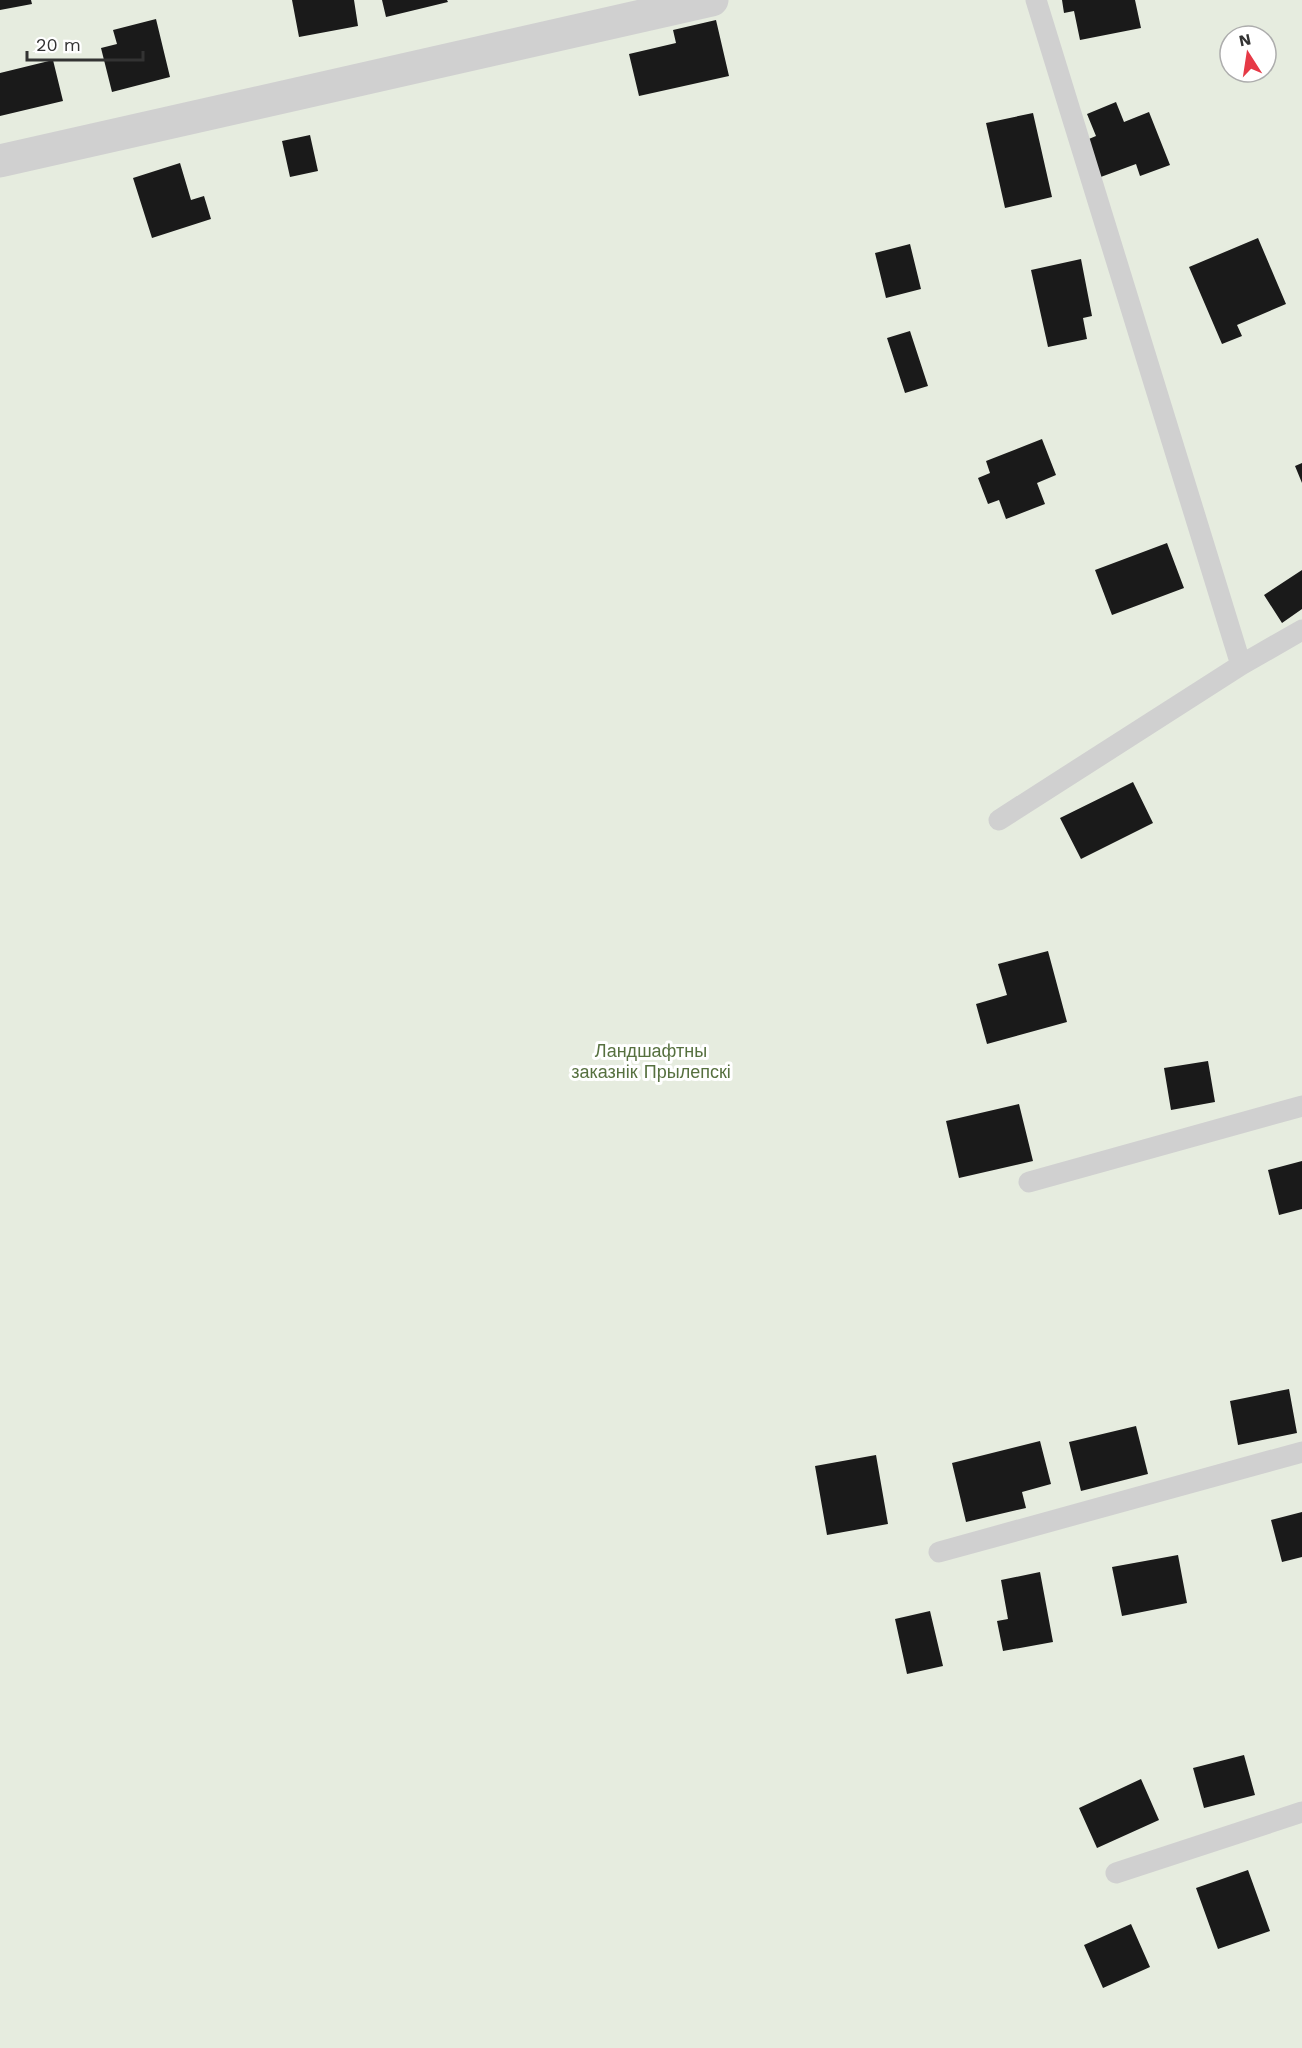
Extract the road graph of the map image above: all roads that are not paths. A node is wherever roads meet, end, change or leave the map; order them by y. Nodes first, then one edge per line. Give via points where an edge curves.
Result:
1 (712, 0) edge
2 (1036, 0) edge
3 (0, 161) edge
4 (1302, 630) edge
5 (1241, 665) junction
6 (999, 820) dead end
7 (1302, 1106) edge
8 (1029, 1182) dead end
9 (1302, 1452) edge
10 (939, 1552) dead end
11 (1302, 1812) edge
12 (1116, 1873) dead end

1 - 3 street
2 - 5 lane
4 - 5 lane
5 - 6 lane
7 - 8 lane
9 - 10 lane
11 - 12 lane

